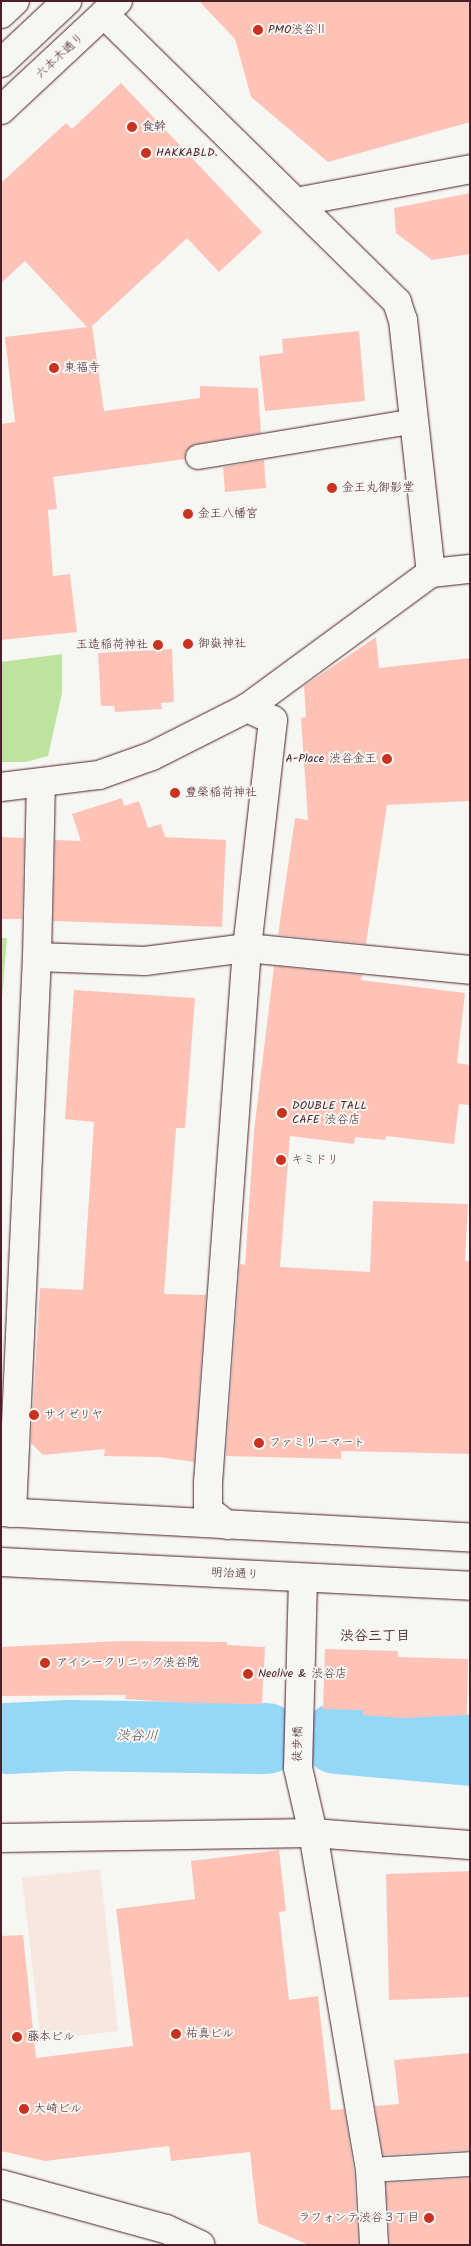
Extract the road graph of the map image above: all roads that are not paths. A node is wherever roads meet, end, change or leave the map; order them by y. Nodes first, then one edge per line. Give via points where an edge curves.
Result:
1 (15, 1) edge
2 (67, 1) edge
3 (111, 8) edge
4 (1, 14) edge
5 (1, 63) edge
6 (1, 110) edge
7 (470, 169) edge
8 (296, 202) junction
9 (415, 421) junction
10 (198, 457) dead end
11 (470, 569) edge
12 (431, 573) junction
13 (247, 708) junction
14 (41, 784) junction
15 (1, 787) edge
16 (247, 948) junction
17 (38, 957) junction
18 (470, 970) edge
19 (7, 1512) edge
20 (227, 1525) junction
21 (470, 1537) edge
22 (1, 1562) edge
23 (303, 1578) junction
24 (470, 1586) edge
25 (313, 1833) junction
26 (1, 1838) edge
27 (470, 1846) edge
28 (470, 2164) edge
29 (370, 2170) junction
30 (1, 2184) edge
31 (201, 2245) edge
32 (374, 2245) edge

1 - 4 main road
2 - 5 main road
3 - 6 main road, 六本木通り
3 - 8 main road
7 - 8 main road
8 - 9 main road via 397,302 403,320
9 - 10 lane
9 - 12 main road
11 - 12 main road
12 - 13 main road
13 - 14 main road via 152,756 99,775
13 - 16 main road via 273,720
14 - 15 main road
14 - 17 main road
16 - 17 main road via 145,961
16 - 18 main road
16 - 20 main road via 208,1483 208,1510
17 - 19 main road
19 - 20 main road
20 - 21 main road
22 - 23 main road, 明治通り
23 - 24 main road, 明治通り
23 - 25 main road, 徒歩橋 via 300,1777
25 - 26 main road
25 - 27 main road
25 - 29 main road, 徒歩橋
28 - 29 lane
29 - 32 main road, 徒歩橋
30 - 31 main road via 166,2229

